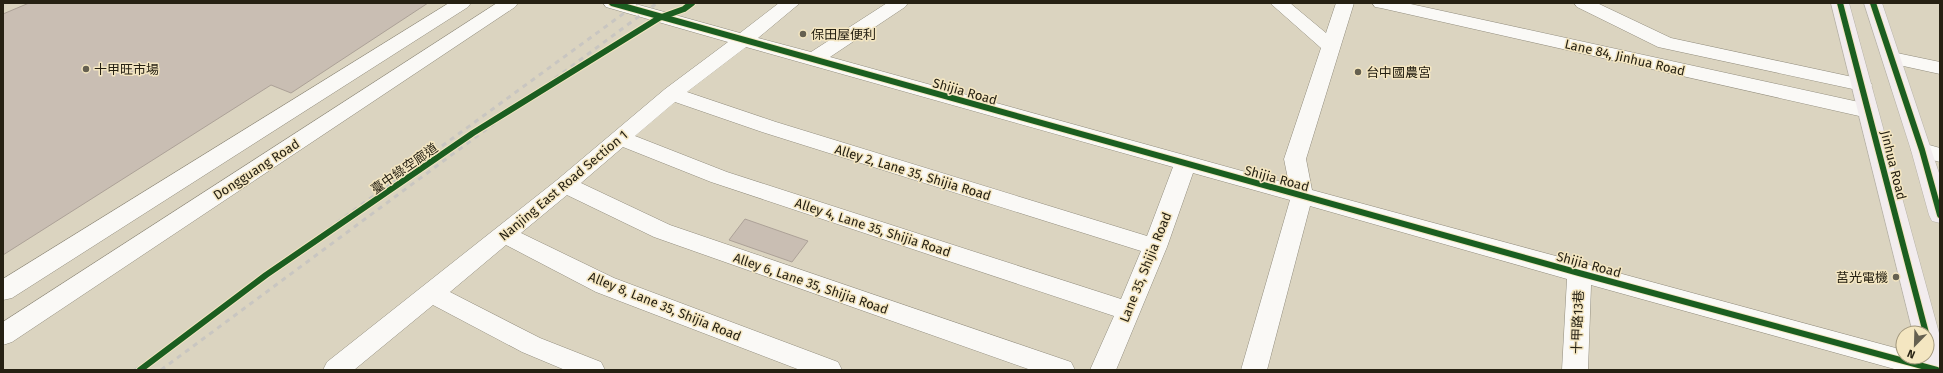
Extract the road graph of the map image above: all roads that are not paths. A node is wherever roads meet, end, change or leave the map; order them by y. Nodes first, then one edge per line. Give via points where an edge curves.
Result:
1 (462, 3) edge
2 (509, 3) edge
3 (612, 3) edge
4 (791, 3) edge
5 (899, 3) edge
6 (1279, 3) edge
7 (1345, 3) edge
8 (1381, 3) edge
9 (1583, 3) edge
10 (1840, 3) edge
11 (1873, 3) edge
12 (742, 40) junction
13 (1331, 47) junction
14 (1892, 58) junction
15 (813, 60) junction
16 (1940, 68) edge
17 (1862, 85) junction
18 (672, 94) junction
19 (1868, 111) junction
20 (619, 138) junction
21 (1931, 153) edge
22 (1185, 164) junction
23 (565, 185) junction
24 (1302, 196) junction
25 (1940, 215) edge
26 (504, 234) junction
27 (1154, 247) junction
28 (1579, 273) junction
29 (3, 292) edge
30 (431, 293) junction
31 (1128, 311) junction
32 (1924, 325) edge
33 (3, 335) edge
34 (343, 368) edge
35 (592, 370) edge
36 (829, 370) edge
37 (1062, 370) edge
38 (1102, 370) edge
39 (1254, 370) edge
40 (1575, 370) edge
41 (1936, 370) edge

1 - 29 street
2 - 33 street, Dongguang Road
3 - 12 street, Shijia Road
4 - 12 street, Nanjing East Road Section 1
5 - 15 street
6 - 13 street
7 - 13 street
8 - 19 street, Lane 84, Jinhua Road
9 - 17 street, Lane 84, Jinhua Road via 1665,43
10 - 17 main road, Jinhua Road
11 - 14 main road
12 - 15 street, Shijia Road
12 - 18 street, Nanjing East Road Section 1
13 - 24 street via 1295,159
14 - 16 street
14 - 21 main road
15 - 22 street, Shijia Road
17 - 19 main road, Jinhua Road
18 - 20 street, Nanjing East Road Section 1
18 - 27 street, Alley 2, Lane 35, Shijia Road
19 - 32 main road, Jinhua Road
20 - 23 street, Nanjing East Road Section 1
20 - 31 street, Alley 4, Lane 35, Shijia Road via 719,177
21 - 25 main road
22 - 24 street, Shijia Road
22 - 27 street, Lane 35, Shijia Road
23 - 26 street, Nanjing East Road Section 1
23 - 37 street, Alley 6, Lane 35, Shijia Road via 662,231
24 - 28 street, Shijia Road
24 - 39 street
26 - 30 street, Nanjing East Road Section 1
26 - 36 street, Alley 8, Lane 35, Shijia Road via 605,285
27 - 31 street, Lane 35, Shijia Road
28 - 40 street, 十甲路13巷
28 - 41 street, Shijia Road
30 - 34 street, Nanjing East Road Section 1
30 - 35 street via 531,345
31 - 38 street, Lane 35, Shijia Road

